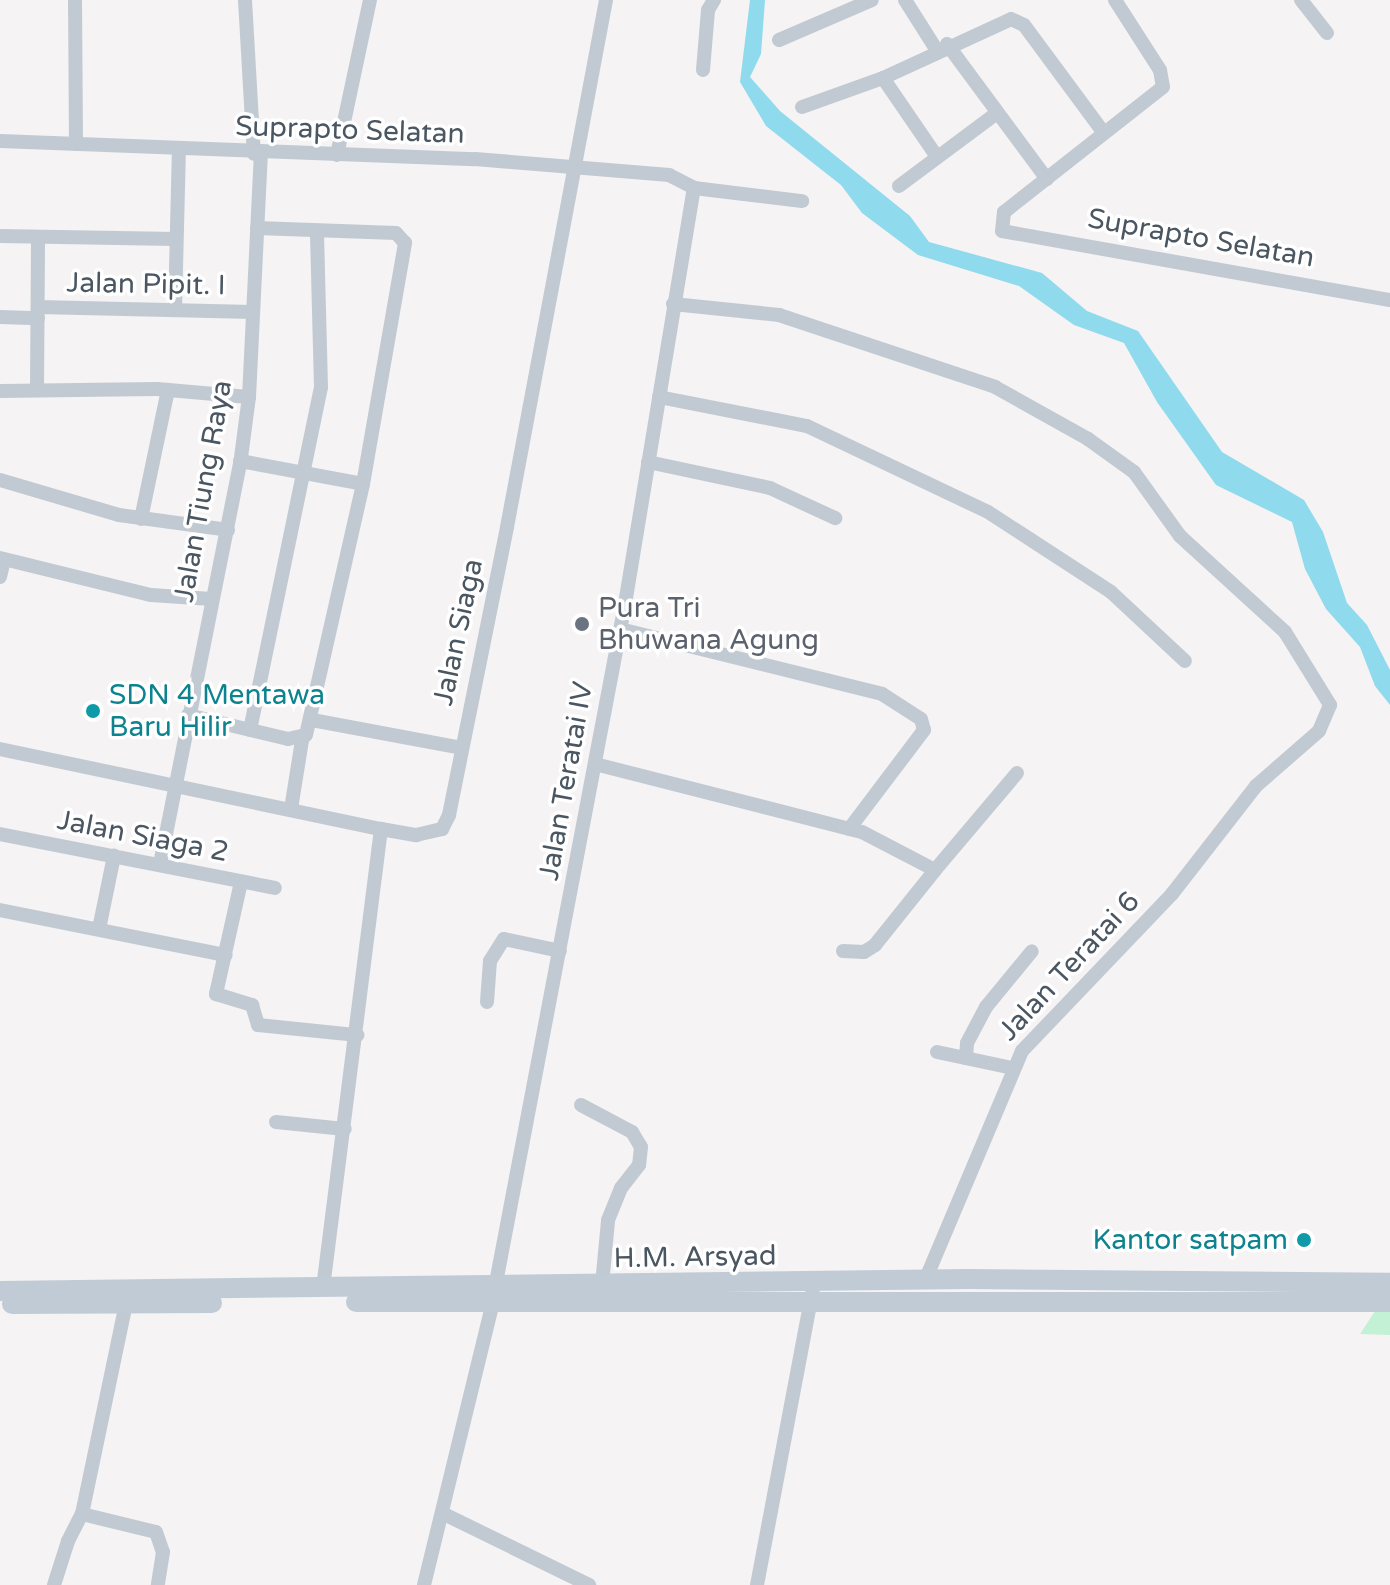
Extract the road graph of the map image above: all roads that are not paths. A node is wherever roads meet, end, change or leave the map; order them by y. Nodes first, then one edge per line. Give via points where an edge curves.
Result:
1 (75, 0) edge
2 (245, 0) edge
3 (370, 0) edge
4 (606, 0) edge
5 (714, 0) edge
6 (872, 0) edge
7 (905, 0) edge
8 (1115, 0) edge
9 (1301, 0) edge
10 (1327, 33) dead end
11 (779, 40) dead end
12 (942, 46) junction
13 (703, 70) dead end
14 (883, 78) junction
15 (802, 107) dead end
16 (997, 113) junction
17 (1104, 133) junction
18 (0, 141) edge
19 (76, 144) junction
20 (179, 150) junction
21 (257, 154) junction
22 (935, 154) junction
23 (337, 155) junction
24 (575, 167) junction
25 (1047, 179) junction
26 (899, 186) dead end
27 (694, 188) junction
28 (802, 201) dead end
29 (257, 228) junction
30 (317, 231) junction
31 (0, 236) edge
32 (38, 237) junction
33 (176, 239) junction
34 (1390, 300) edge
35 (673, 304) junction
36 (175, 310) junction
37 (38, 312) junction
38 (253, 312) junction
39 (0, 317) edge
40 (37, 389) junction
41 (168, 390) junction
42 (0, 391) edge
43 (249, 397) junction
44 (659, 397) junction
45 (240, 461) junction
46 (648, 462) junction
47 (304, 474) junction
48 (0, 480) edge
49 (363, 484) junction
50 (835, 518) dead end
51 (141, 519) junction
52 (228, 530) junction
53 (2, 558) edge
54 (0, 577) edge
55 (212, 599) junction
56 (620, 629) junction
57 (1185, 661) dead end
58 (188, 715) junction
59 (312, 720) junction
60 (250, 730) junction
61 (302, 740) junction
62 (461, 748) junction
63 (0, 749) edge
64 (595, 764) junction
65 (1017, 773) dead end
66 (173, 785) junction
67 (291, 809) junction
68 (381, 829) junction
69 (849, 829) junction
70 (0, 834) edge
71 (114, 856) junction
72 (160, 864) junction
73 (935, 870) junction
74 (241, 882) junction
75 (275, 888) dead end
76 (0, 910) edge
77 (99, 929) junction
78 (560, 951) junction
79 (843, 951) dead end
80 (1032, 951) dead end
81 (226, 955) junction
82 (487, 1002) dead end
83 (357, 1035) junction
84 (937, 1052) dead end
85 (966, 1058) junction
86 (1012, 1068) junction
87 (581, 1105) dead end
88 (276, 1122) dead end
89 (345, 1129) junction
90 (925, 1281) junction
91 (1390, 1283) edge
92 (602, 1285) junction
93 (323, 1288) junction
94 (0, 1291) edge
95 (814, 1292) junction
96 (494, 1295) junction
97 (1390, 1302) edge
98 (0, 1304) edge
99 (126, 1304) junction
100 (442, 1513) junction
101 (82, 1514) junction
102 (583, 1584) edge
103 (54, 1585) edge
104 (158, 1585) edge
105 (424, 1585) edge
106 (757, 1585) edge

1 - 19 street
2 - 21 street, Jalan Tiung Raya
3 - 23 street
4 - 24 street, Jalan Siaga
5 - 13 street via 708,10
6 - 11 street
7 - 12 street
8 - 17 street via 1164,81 1160,90
9 - 10 street
12 - 14 street
12 - 16 street
12 - 17 street via 1005,19 1018,20
14 - 15 street
14 - 22 street
16 - 22 street
16 - 25 street
17 - 25 street
18 - 19 street, Suprapto Selatan
19 - 20 street, Suprapto Selatan
20 - 21 street, Suprapto Selatan
20 - 33 street
21 - 23 street, Suprapto Selatan
21 - 29 street, Jalan Tiung Raya
22 - 26 street
23 - 24 street, Suprapto Selatan
24 - 27 street, Suprapto Selatan via 669,175
24 - 62 street, Jalan Siaga
25 - 34 street, Suprapto Selatan via 1004,212 1002,231
27 - 28 street, Suprapto Selatan
27 - 35 street, Jalan Teratai IV
29 - 30 street
29 - 38 street, Jalan Tiung Raya
30 - 47 street via 321,387
30 - 49 street via 396,233 405,243
31 - 32 street
32 - 33 street
32 - 37 street
33 - 36 street
35 - 44 street, Jalan Teratai IV
35 - 86 street, Jalan Teratai 6 via 779,315 995,387 1088,439 1134,472 1180,536 1285,632 1325,691 1330,710 1319,731 1256,786 1172,894 1058,1008
36 - 37 street, Jalan Pipit. I
36 - 38 street, Jalan Pipit. I
37 - 39 street, Jalan Pipit. I
37 - 40 street
38 - 43 street, Jalan Tiung Raya
40 - 41 street
40 - 42 street
41 - 43 street
41 - 51 street
43 - 45 street, Jalan Tiung Raya
44 - 46 street, Jalan Teratai IV
44 - 57 street via 807,426 969,503 1043,544 1111,592
45 - 47 street
45 - 52 street, Jalan Tiung Raya
46 - 50 street via 770,488
46 - 56 street, Jalan Teratai IV
47 - 49 street
47 - 60 street
48 - 51 street
49 - 59 street
51 - 52 street
52 - 55 street, Jalan Tiung Raya
53 - 54 street
53 - 55 street via 151,595
55 - 58 street, Jalan Tiung Raya
56 - 64 street, Jalan Teratai IV
56 - 69 street via 882,694 921,719 924,730
58 - 60 street
58 - 66 street, Jalan Tiung Raya
59 - 61 street
59 - 62 street
60 - 61 street
61 - 67 street
62 - 68 street, Jalan Siaga via 442,829 416,835
63 - 66 street, Jalan Siaga
64 - 69 street
64 - 78 street, Jalan Teratai IV
65 - 73 street
66 - 67 street, Jalan Siaga
66 - 72 street, Jalan Tiung Raya
67 - 68 street, Jalan Siaga
68 - 83 street
69 - 73 street
70 - 71 street, Jalan Siaga 2
71 - 72 street, Jalan Siaga 2
71 - 77 street
72 - 74 street, Jalan Siaga 2
73 - 79 street via 875,945 864,952
74 - 75 street, Jalan Siaga 2
74 - 81 street
76 - 77 street
77 - 81 street
78 - 82 street via 504,939 490,961
78 - 96 street, Jalan Teratai IV
80 - 85 street via 986,1007 967,1043
81 - 83 street via 216,994 252,1005 258,1025
83 - 89 street
84 - 85 street
85 - 86 street
86 - 90 street, Jalan Teratai 6
87 - 92 street via 632,1132 641,1147 639,1165 611,1212
88 - 89 street
89 - 93 street
90 - 91 street, H.M. Arsyad
90 - 95 street, H.M. Arsyad
92 - 95 street, H.M. Arsyad
92 - 96 street, H.M. Arsyad
93 - 94 street, H.M. Arsyad
93 - 96 street, H.M. Arsyad
95 - 96 street, H.M. Arsyad
95 - 97 street, H.M. Arsyad
95 - 106 street
96 - 99 street, H.M. Arsyad
96 - 100 street, Jalan Teratai IV
98 - 99 street, H.M. Arsyad
99 - 101 street
100 - 102 street
100 - 105 street, Jalan Teratai IV
101 - 103 street
101 - 104 street via 156,1532 162,1542

